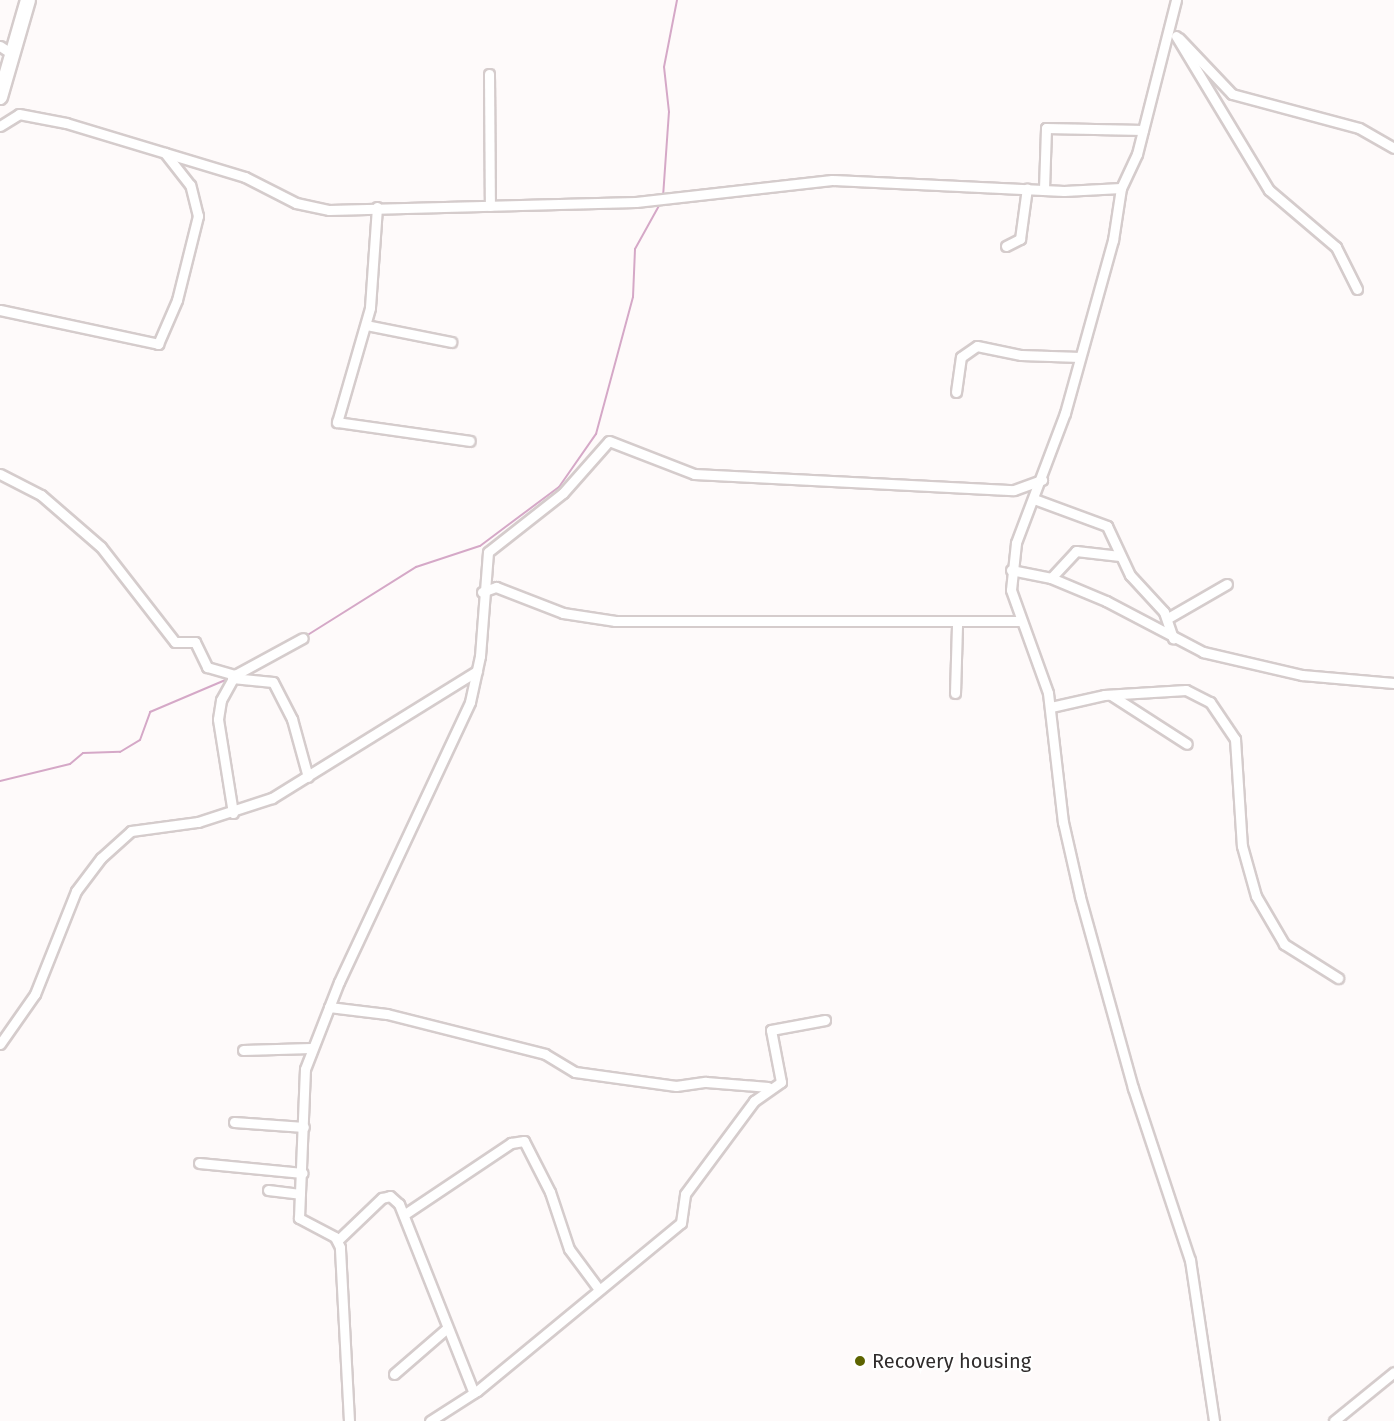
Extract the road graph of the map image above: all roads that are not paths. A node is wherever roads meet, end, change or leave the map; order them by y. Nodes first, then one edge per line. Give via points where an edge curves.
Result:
1 (28, 0) edge
2 (1176, 0) edge
3 (1173, 34) junction
4 (0, 46) edge
5 (12, 54) junction
6 (489, 74) dead end
7 (0, 97) edge
8 (0, 126) edge
9 (1143, 130) junction
10 (1394, 148) edge
11 (165, 153) junction
12 (1027, 188) junction
13 (1121, 188) junction
14 (1044, 189) junction
15 (490, 206) junction
16 (377, 207) junction
17 (1006, 246) dead end
18 (1357, 289) dead end
19 (0, 310) edge
20 (366, 325) junction
21 (451, 342) dead end
22 (1080, 357) junction
23 (956, 392) dead end
24 (470, 441) dead end
25 (0, 474) edge
26 (1042, 480) junction
27 (1034, 499) junction
28 (1120, 556) junction
29 (1011, 570) junction
30 (1051, 578) junction
31 (1227, 584) dead end
32 (482, 592) junction
33 (1168, 618) junction
34 (1021, 621) junction
35 (957, 624) junction
36 (303, 638) dead end
37 (1173, 638) junction
38 (477, 671) junction
39 (234, 676) junction
40 (1394, 683) edge
41 (956, 693) dead end
42 (1111, 695) junction
43 (1051, 707) junction
44 (1187, 744) dead end
45 (308, 777) junction
46 (233, 813) junction
47 (1338, 978) dead end
48 (329, 1007) junction
49 (825, 1020) dead end
50 (1, 1041) edge
51 (311, 1048) junction
52 (243, 1050) dead end
53 (768, 1087) junction
54 (234, 1122) dead end
55 (304, 1127) junction
56 (199, 1163) dead end
57 (303, 1173) junction
58 (268, 1190) dead end
59 (300, 1194) junction
60 (405, 1214) junction
61 (338, 1240) junction
62 (598, 1288) junction
63 (446, 1329) junction
64 (1394, 1372) edge
65 (394, 1374) dead end
66 (474, 1393) junction
67 (349, 1421) edge
68 (430, 1421) edge
69 (1214, 1421) edge
70 (1334, 1421) edge

1 - 5 highway
2 - 3 street
3 - 9 street
3 - 10 street via 1232,93 1359,128
3 - 18 street via 1269,190 1336,247
4 - 5 street
5 - 7 highway
6 - 15 street
8 - 11 street via 27,114
9 - 13 street
9 - 14 street via 1046,128
11 - 16 street via 245,177 306,207
11 - 19 street via 190,186 198,216 175,307 158,344
12 - 14 street
12 - 15 street via 832,180 636,202
12 - 17 street via 1020,239
13 - 14 street
13 - 22 street via 1113,240
15 - 16 street
16 - 20 street
20 - 21 street
20 - 24 street via 338,424
22 - 23 street via 977,346 961,357
22 - 26 street
25 - 39 street via 41,495 101,546 175,642 195,642 209,668
26 - 27 street
26 - 32 street via 1014,490 694,474 609,441 563,494 488,552
27 - 28 street via 1107,526
27 - 29 street
28 - 30 street via 1076,551
28 - 33 street via 1135,582
29 - 30 street
29 - 34 street
30 - 37 street
31 - 33 street
32 - 35 street via 496,587 563,613 615,621
32 - 38 street
33 - 37 street
34 - 35 street
34 - 43 street
35 - 41 street
36 - 39 street
37 - 40 street via 1203,652 1276,670
38 - 45 street
38 - 48 street via 452,748
39 - 45 street via 273,682 292,719
39 - 46 street via 218,715
42 - 43 street
42 - 44 street
42 - 47 street via 1186,690 1201,695 1222,715 1237,750 1242,846 1256,896 1284,944
43 - 69 street via 1067,846 1133,1088 1190,1260
45 - 46 street
46 - 50 street via 179,826 140,826 101,858 66,911 35,994
48 - 51 street
48 - 53 street via 387,1014 545,1054 575,1072 676,1086 706,1082
49 - 53 street via 771,1030 781,1080
51 - 52 street
51 - 55 street
53 - 62 street via 685,1194 681,1223
54 - 55 street
55 - 57 street
56 - 57 street
57 - 59 street
58 - 59 street
59 - 61 street via 301,1221
60 - 61 street via 387,1196
60 - 62 street via 511,1143 524,1141 550,1192 569,1249
60 - 63 street
61 - 67 street
62 - 66 street
63 - 65 street
63 - 66 street
64 - 70 street
66 - 68 street

